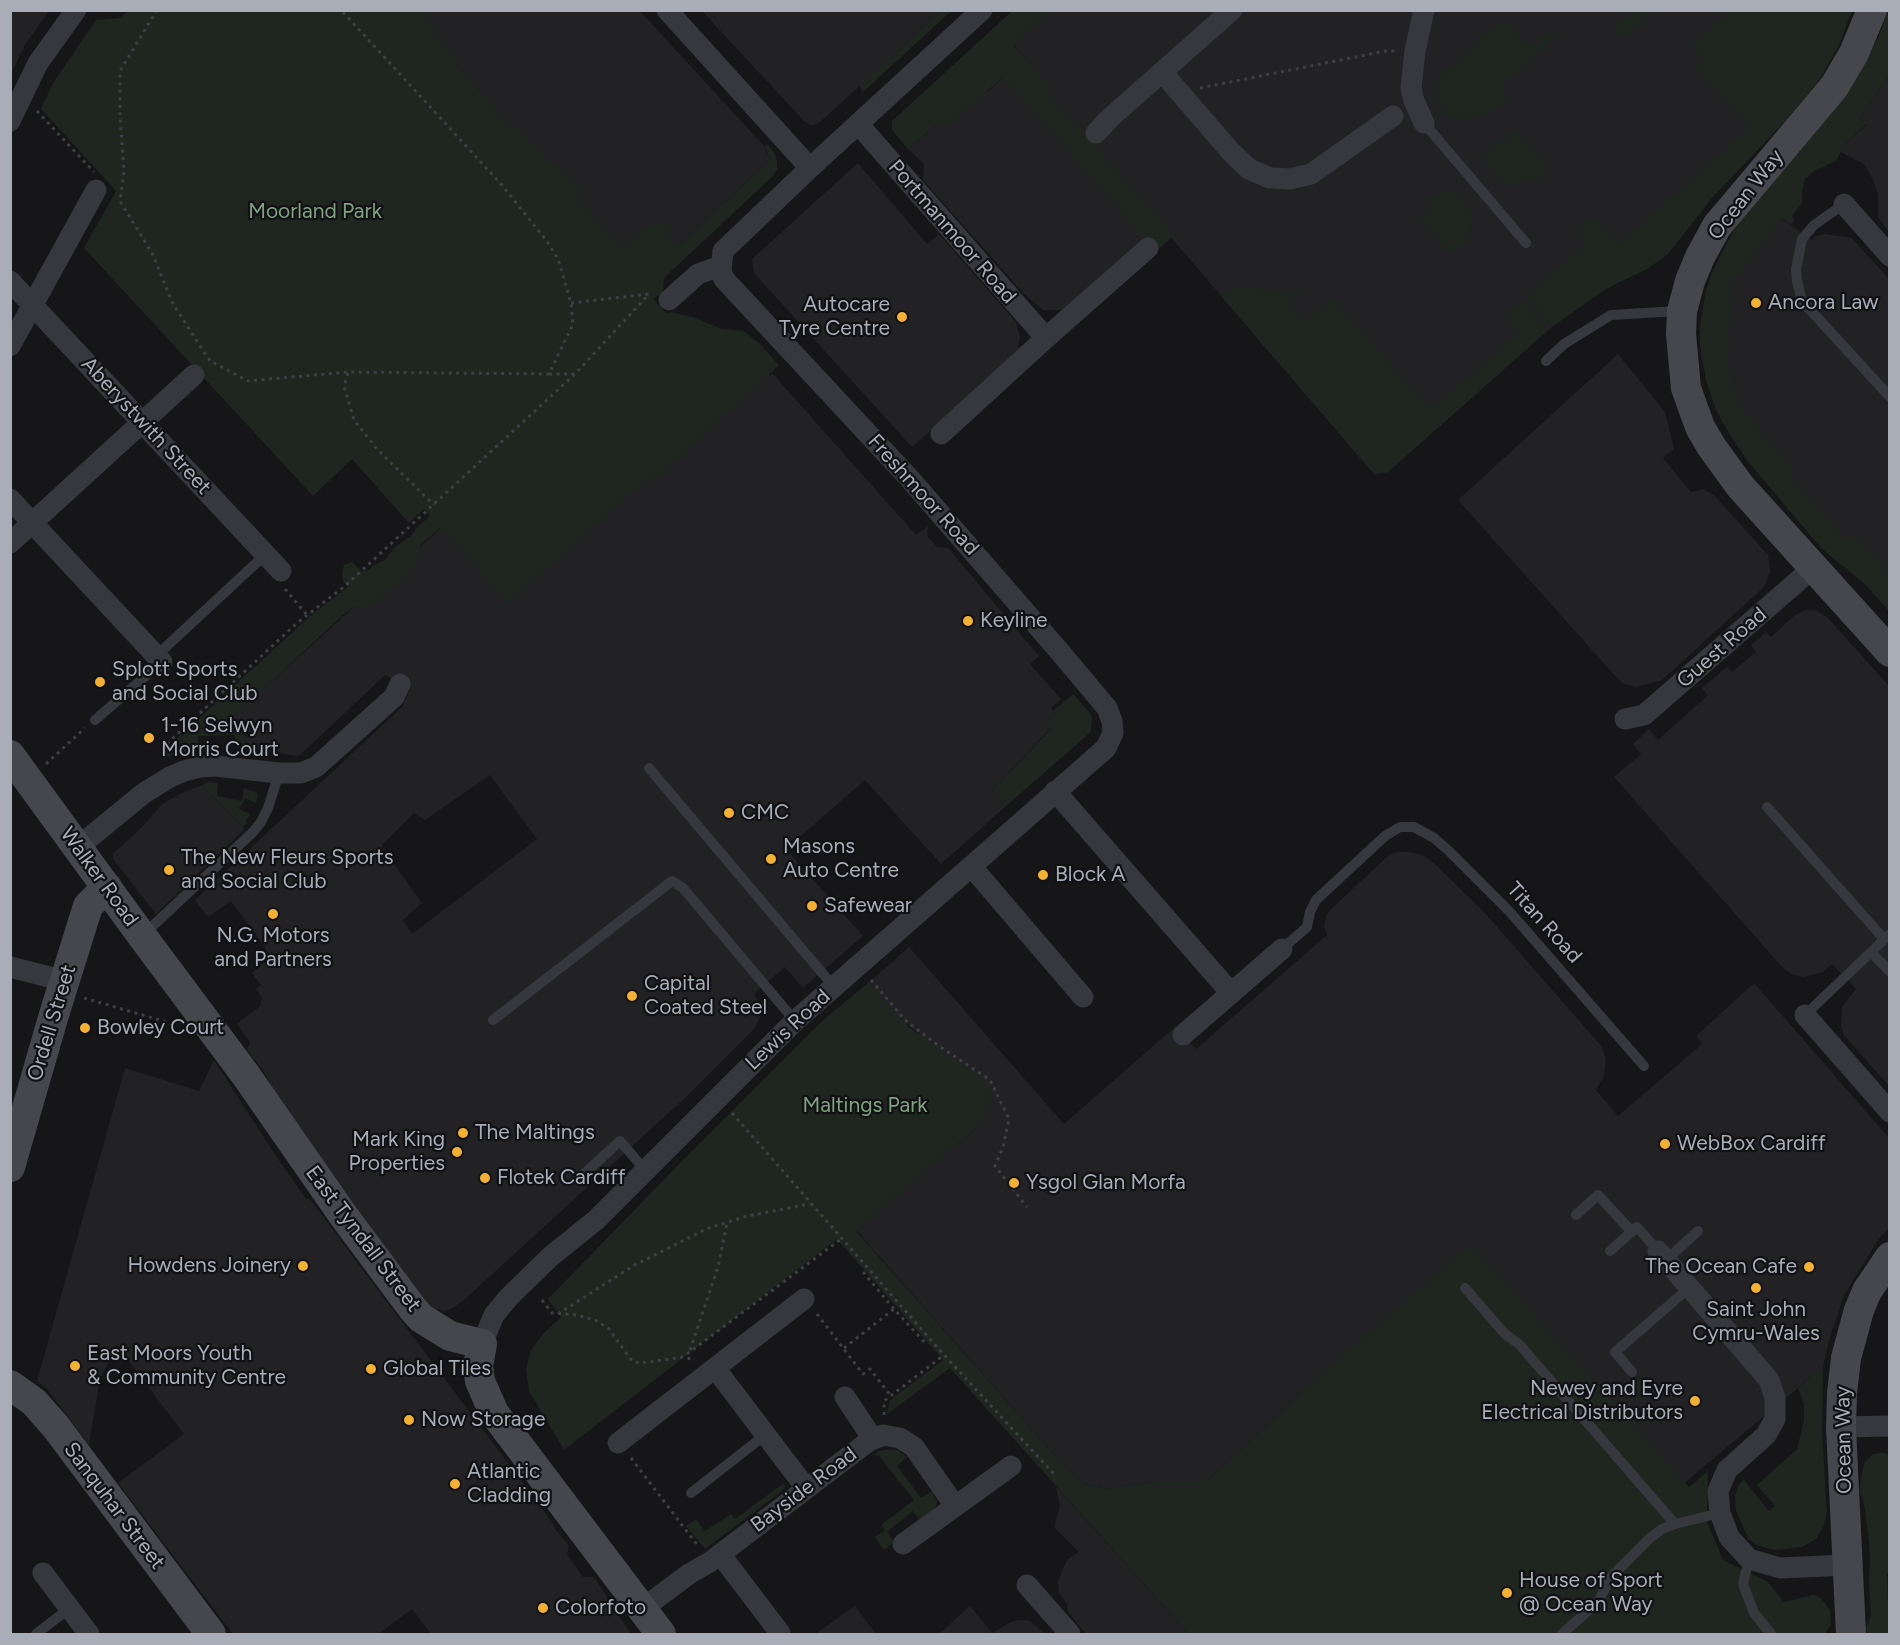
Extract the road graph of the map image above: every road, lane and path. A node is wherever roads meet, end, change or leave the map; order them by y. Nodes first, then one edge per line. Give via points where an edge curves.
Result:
1 (76, 10) edge
2 (157, 10) edge
3 (341, 10) edge
4 (667, 10) edge
5 (982, 10) edge
6 (1232, 10) edge
7 (1424, 10) edge
8 (1872, 10) edge
9 (1416, 51) junction
10 (1163, 73) junction
11 (24, 92) junction
12 (1182, 95) junction
13 (1393, 116) dead end
14 (10, 121) edge
15 (1425, 123) joint
16 (859, 125) junction
17 (1103, 125) dead end
18 (810, 168) junction
19 (97, 183) joint
20 (1844, 204) joint
21 (1526, 243) dead end
22 (1148, 248) dead end
23 (1890, 256) edge
24 (720, 266) junction
25 (10, 281) edge
26 (669, 300) dead end
27 (571, 303) junction
28 (34, 306) junction
29 (1682, 311) junction
30 (1046, 338) junction
31 (10, 346) edge
32 (1546, 361) dead end
33 (348, 372) junction
34 (549, 374) junction
35 (575, 374) junction
36 (194, 375) dead end
37 (1890, 397) edge
38 (142, 422) junction
39 (940, 434) dead end
40 (10, 499) edge
41 (434, 505) junction
42 (32, 523) junction
43 (10, 543) edge
44 (266, 554) junction
45 (1814, 567) junction
46 (281, 571) joint
47 (308, 615) junction
48 (1890, 652) edge
49 (159, 659) junction
50 (400, 684) dead end
51 (1625, 719) dead end
52 (95, 720) joint
53 (1113, 733) joint
54 (18, 765) edge
55 (649, 768) dead end
56 (279, 773) junction
57 (170, 777) junction
58 (1056, 791) junction
59 (1767, 807) dead end
60 (78, 847) junction
61 (970, 866) junction
62 (107, 887) junction
63 (142, 936) junction
64 (1887, 937) edge
65 (1282, 949) joint
66 (1871, 952) junction
67 (858, 965) junction
68 (10, 967) edge
69 (1890, 972) edge
70 (63, 987) junction
71 (834, 987) junction
72 (1231, 993) junction
73 (1083, 997) dead end
74 (188, 999) joint
75 (1805, 1015) joint
76 (493, 1020) dead end
77 (795, 1022) junction
78 (170, 1023) dead end
79 (1183, 1035) dead end
80 (1644, 1066) dead end
81 (717, 1097) junction
82 (1890, 1112) edge
83 (10, 1167) edge
84 (645, 1170) junction
85 (584, 1174) dead end
86 (811, 1203) junction
87 (1027, 1207) dead end
88 (1576, 1215) dead end
89 (727, 1223) junction
90 (1698, 1231) dead end
91 (1632, 1232) junction
92 (841, 1239) junction
93 (1610, 1251) dead end
94 (1662, 1256) junction
95 (1890, 1257) edge
96 (863, 1272) dead end
97 (1465, 1288) dead end
98 (1689, 1288) junction
99 (804, 1299) joint
100 (542, 1300) dead end
101 (894, 1309) junction
102 (558, 1314) junction
103 (482, 1344) junction
104 (927, 1345) dead end
105 (844, 1348) junction
106 (944, 1355) junction
107 (686, 1356) junction
108 (706, 1364) junction
109 (1632, 1372) dead end
110 (10, 1385) edge
111 (891, 1396) junction
112 (845, 1397) dead end
113 (1890, 1426) edge
114 (1841, 1427) junction
115 (765, 1435) junction
116 (878, 1437) junction
117 (618, 1443) joint
118 (1011, 1466) dead end
119 (1054, 1474) dead end
120 (806, 1488) junction
121 (691, 1493) dead end
122 (955, 1506) junction
123 (1720, 1513) junction
124 (1675, 1524) junction
125 (903, 1544) dead end
126 (715, 1558) junction
127 (1749, 1558) junction
128 (1848, 1565) junction
129 (43, 1573) dead end
130 (1027, 1585) dead end
131 (70, 1608) junction
132 (642, 1609) junction
133 (780, 1633) edge
134 (36, 1635) edge
135 (89, 1635) edge
136 (211, 1635) edge
137 (661, 1635) edge
138 (1070, 1635) edge
139 (1562, 1635) edge
140 (1771, 1635) edge
141 (1851, 1635) edge

1 - 11 street via 38,63
2 - 33 path via 120,70 124,172 120,201 153,253 173,304 210,361 248,381
3 - 27 path via 501,184 546,240 558,259
4 - 18 street
5 - 16 street
6 - 10 street
7 - 9 street
8 - 29 street, Ocean Way via 1834,87 1717,226 1694,273
9 - 12 path via 1386,51 1198,88
9 - 15 street via 1411,88
10 - 12 street
10 - 17 street
11 - 14 street
11 - 19 path via 40,99 35,109
12 - 13 street via 1231,152 1249,168 1269,178 1311,174
15 - 21 lane
16 - 18 street
16 - 30 street, Portmanmoor Road
18 - 24 street via 723,251
19 - 28 street
20 - 23 street
20 - 37 lane via 1814,225 1802,239 1797,281 1802,301
22 - 30 street
24 - 26 street via 698,274
24 - 53 street, Freshmoor Road via 724,279 887,454 1060,652 1107,708
25 - 28 street, Aberystwith Street
27 - 34 path via 573,324
27 - 35 path via 649,294
28 - 31 street
28 - 38 street, Aberystwith Street
29 - 32 lane via 1611,315 1564,344
29 - 45 street, Ocean Way via 1684,379 1700,427 1740,486
30 - 39 street
33 - 34 path
33 - 41 path via 344,386 354,420 377,449
34 - 35 path
35 - 41 path
36 - 38 street
38 - 42 street
38 - 44 street, Aberystwith Street
40 - 42 street
41 - 47 path
42 - 43 street
42 - 49 street
44 - 46 street, Aberystwith Street
44 - 49 lane
45 - 48 street, Ocean Way
45 - 51 street, Guest Road via 1644,715
46 - 47 path via 284,589
47 - 57 path via 165,746 164,762
49 - 52 lane
50 - 56 street via 394,696 316,767 301,773
52 - 54 path via 45,766
53 - 58 street, Lewis Road via 1106,748
54 - 60 street, Walker Road
55 - 71 lane
56 - 57 street via 215,766
56 - 63 lane via 268,808 252,833
57 - 60 street via 144,793
58 - 61 street, Lewis Road
58 - 72 street
59 - 64 lane
60 - 62 street, Walker Road
61 - 67 street, Lewis Road
61 - 73 street
62 - 63 street, Walker Road
62 - 70 street, Ordell Street via 88,906
63 - 74 street, Walker Road
64 - 66 lane
65 - 72 street
65 - 80 lane, Titan Road via 1307,927 1316,900 1385,836 1400,827 1414,827 1434,838 1509,911
66 - 69 lane
66 - 75 lane
67 - 71 street, Lewis Road
67 - 87 path via 906,1021 990,1080 1009,1119 995,1166
68 - 70 street
70 - 78 path
70 - 83 street, Ordell Street
71 - 77 street, Lewis Road
72 - 79 street
74 - 103 street, East Tyndall Street via 413,1309 450,1336
75 - 82 street
76 - 77 lane via 672,881 683,888
77 - 81 street, Lewis Road
81 - 84 street, Lewis Road
81 - 86 path
84 - 85 lane via 620,1141
84 - 103 street, Lewis Road via 596,1220 509,1297 494,1315
86 - 89 path
86 - 92 path
88 - 91 lane via 1598,1195
89 - 102 path via 706,1229 633,1266
89 - 107 path via 706,1307
90 - 94 lane
91 - 93 lane
91 - 94 lane via 1637,1227
92 - 106 path
92 - 107 path
94 - 98 street
95 - 114 street, Ocean Way via 1867,1291 1851,1332 1844,1369
96 - 101 path
97 - 124 lane via 1505,1334 1520,1344
98 - 109 lane via 1615,1352
98 - 123 street via 1770,1380 1775,1398 1775,1419 1766,1435 1727,1470 1718,1491
99 - 105 path
99 - 108 street
100 - 102 path via 552,1313
101 - 104 path
101 - 105 path
102 - 107 path via 597,1321 609,1329 632,1361
103 - 132 street via 480,1381 494,1413
105 - 111 path via 863,1374 870,1369
106 - 111 path
106 - 119 path
107 - 108 path
108 - 115 street
108 - 117 street
110 - 136 street, Sanquhar Street via 34,1402 56,1427
111 - 116 path via 884,1401
112 - 116 street
113 - 114 street
114 - 128 street, Ocean Way
115 - 120 street
115 - 121 lane
116 - 120 street, Bayside Road
116 - 122 street via 900,1438 914,1447
117 - 126 path
118 - 122 street
120 - 126 street, Bayside Road
122 - 125 street
123 - 124 lane
123 - 127 street via 1729,1537
124 - 139 lane via 1650,1538 1611,1577 1598,1602
126 - 132 street, Bayside Road
126 - 133 street
127 - 128 street via 1780,1568
127 - 140 lane via 1743,1584 1754,1613
128 - 141 street, Ocean Way
129 - 131 street
130 - 138 street
131 - 134 lane
131 - 135 street
132 - 137 street

